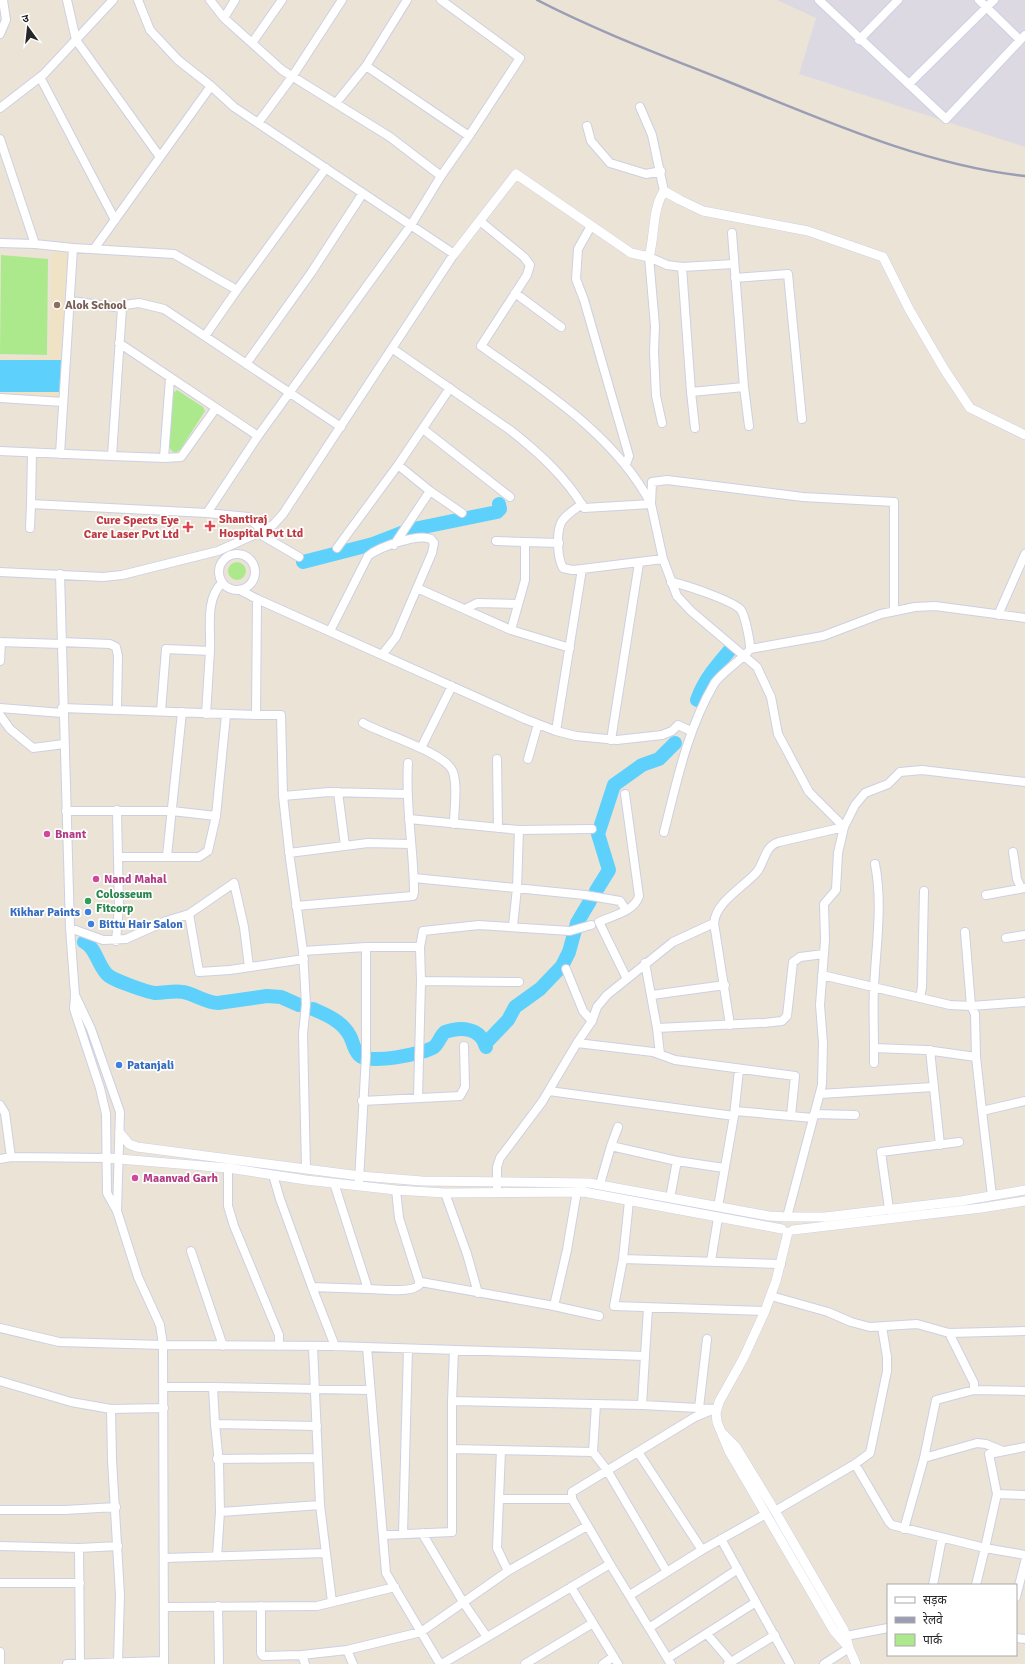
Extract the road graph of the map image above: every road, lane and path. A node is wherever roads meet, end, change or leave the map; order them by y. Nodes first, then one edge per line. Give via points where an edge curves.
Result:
1 (3, 0) edge
2 (67, 0) edge
3 (113, 0) edge
4 (138, 0) edge
5 (210, 0) edge
6 (235, 0) edge
7 (282, 0) edge
8 (342, 0) edge
9 (407, 0) edge
10 (441, 0) edge
11 (819, 0) edge
12 (898, 0) edge
13 (979, 0) edge
14 (994, 0) edge
15 (987, 7) junction
16 (224, 18) junction
17 (0, 34) edge
18 (1023, 37) edge
19 (76, 40) junction
20 (859, 40) junction
21 (252, 43) junction
22 (366, 66) junction
23 (292, 76) junction
24 (40, 77) junction
25 (908, 84) junction
26 (211, 86) junction
27 (336, 104) junction
28 (640, 107) dead end
29 (0, 108) edge
30 (257, 123) junction
31 (587, 126) dead end
32 (469, 136) junction
33 (0, 139) edge
34 (160, 157) junction
35 (326, 168) junction
36 (661, 171) junction
37 (441, 176) junction
38 (664, 191) junction
39 (363, 193) junction
40 (115, 220) junction
41 (480, 221) junction
42 (411, 225) junction
43 (591, 226) junction
44 (732, 234) dead end
45 (0, 243) edge
46 (35, 244) junction
47 (73, 248) junction
48 (94, 249) junction
49 (454, 254) junction
50 (649, 257) junction
51 (734, 264) junction
52 (682, 267) junction
53 (735, 278) junction
54 (237, 290) junction
55 (515, 293) junction
56 (71, 301) junction
57 (122, 308) junction
58 (561, 327) dead end
59 (205, 336) junction
60 (119, 343) junction
61 (393, 349) junction
62 (246, 364) junction
63 (170, 378) junction
64 (450, 388) junction
65 (744, 388) junction
66 (288, 392) junction
67 (692, 392) junction
68 (0, 398) edge
69 (63, 402) junction
70 (216, 408) junction
71 (802, 419) dead end
72 (662, 424) dead end
73 (749, 426) dead end
74 (341, 427) junction
75 (695, 428) dead end
76 (424, 429) junction
77 (1025, 435) edge
78 (258, 436) junction
79 (0, 451) edge
80 (32, 452) junction
81 (60, 454) junction
82 (112, 456) junction
83 (164, 458) junction
84 (626, 464) junction
85 (398, 465) junction
86 (430, 491) junction
87 (510, 497) dead end
88 (31, 504) junction
89 (582, 504) junction
90 (651, 504) junction
91 (207, 513) junction
92 (462, 513) dead end
93 (30, 528) dead end
94 (260, 532) junction
95 (496, 541) dead end
96 (525, 543) junction
97 (559, 544) junction
98 (394, 545) junction
99 (337, 548) dead end
100 (218, 551) junction
101 (1025, 554) edge
102 (225, 558) junction
103 (299, 558) dead end
104 (663, 559) junction
105 (639, 563) junction
106 (582, 569) junction
107 (0, 572) edge
108 (60, 574) junction
109 (671, 582) junction
110 (222, 583) junction
111 (417, 588) junction
112 (240, 590) junction
113 (257, 599) junction
114 (518, 604) junction
115 (465, 609) junction
116 (894, 610) junction
117 (998, 615) junction
118 (1025, 618) edge
119 (511, 630) junction
120 (330, 631) junction
121 (1, 642) edge
122 (62, 643) junction
123 (570, 648) junction
124 (210, 651) junction
125 (747, 652) junction
126 (382, 656) junction
127 (0, 661) edge
128 (452, 686) junction
129 (0, 708) edge
130 (117, 709) junction
131 (62, 710) junction
132 (161, 711) junction
133 (182, 712) junction
134 (206, 714) junction
135 (0, 715) edge
136 (226, 715) junction
137 (256, 715) junction
138 (363, 723) dead end
139 (538, 724) junction
140 (691, 730) junction
141 (556, 731) junction
142 (611, 740) junction
143 (64, 744) junction
144 (421, 748) junction
145 (497, 759) dead end
146 (528, 759) dead end
147 (408, 763) dead end
148 (1025, 782) edge
149 (338, 792) junction
150 (407, 794) junction
151 (625, 794) dead end
152 (283, 796) junction
153 (117, 810) junction
154 (66, 811) junction
155 (172, 811) junction
156 (216, 816) junction
157 (409, 819) junction
158 (454, 824) junction
159 (844, 827) junction
160 (498, 828) junction
161 (592, 829) dead end
162 (519, 830) junction
163 (664, 832) dead end
164 (410, 844) junction
165 (345, 846) junction
166 (1013, 852) dead end
167 (289, 853) junction
168 (167, 856) junction
169 (118, 857) junction
170 (875, 864) dead end
171 (414, 878) junction
172 (517, 888) junction
173 (1023, 888) edge
174 (924, 891) dead end
175 (986, 895) dead end
176 (296, 906) junction
177 (626, 910) junction
178 (189, 914) junction
179 (714, 923) junction
180 (591, 925) dead end
181 (513, 926) junction
182 (70, 928) junction
183 (965, 932) dead end
184 (1025, 935) edge
185 (1006, 938) dead end
186 (116, 941) junction
187 (366, 947) junction
188 (420, 947) junction
189 (824, 954) junction
190 (304, 955) junction
191 (646, 963) junction
192 (249, 967) junction
193 (566, 969) dead end
194 (822, 976) junction
195 (627, 979) junction
196 (422, 981) junction
197 (519, 982) dead end
198 (725, 985) junction
199 (874, 988) junction
200 (75, 995) junction
201 (652, 995) junction
202 (920, 998) junction
203 (1025, 1002) edge
204 (971, 1006) junction
205 (592, 1021) junction
206 (730, 1025) junction
207 (657, 1028) junction
208 (577, 1043) junction
209 (464, 1046) dead end
210 (874, 1048) junction
211 (930, 1050) junction
212 (660, 1054) junction
213 (976, 1057) junction
214 (874, 1063) dead end
215 (739, 1070) junction
216 (933, 1087) junction
217 (549, 1091) junction
218 (820, 1094) junction
219 (418, 1098) junction
220 (362, 1101) junction
221 (1025, 1101) edge
222 (0, 1105) edge
223 (982, 1111) junction
224 (734, 1114) junction
225 (855, 1115) dead end
226 (791, 1116) junction
227 (814, 1116) junction
228 (618, 1127) dead end
229 (120, 1133) junction
230 (960, 1142) dead end
231 (940, 1145) junction
232 (611, 1146) junction
233 (11, 1157) junction
234 (106, 1158) junction
235 (118, 1158) junction
236 (0, 1159) edge
237 (677, 1161) junction
238 (228, 1168) junction
239 (724, 1168) junction
240 (306, 1169) junction
241 (273, 1175) junction
242 (360, 1176) junction
243 (497, 1182) junction
244 (334, 1183) junction
245 (600, 1184) junction
246 (359, 1186) junction
247 (396, 1190) junction
248 (1025, 1190) edge
249 (577, 1191) junction
250 (497, 1192) junction
251 (445, 1193) junction
252 (992, 1196) junction
253 (670, 1198) junction
254 (1025, 1200) edge
255 (629, 1201) junction
256 (718, 1207) junction
257 (889, 1209) junction
258 (117, 1211) junction
259 (788, 1217) junction
260 (718, 1218) junction
261 (787, 1231) junction
262 (191, 1251) dead end
263 (623, 1259) junction
264 (711, 1261) junction
265 (781, 1264) junction
266 (421, 1282) junction
267 (312, 1287) junction
268 (368, 1289) junction
269 (478, 1293) junction
270 (771, 1296) junction
271 (554, 1306) junction
272 (648, 1308) junction
273 (766, 1311) junction
274 (599, 1316) dead end
275 (882, 1327) junction
276 (0, 1328) edge
277 (1025, 1331) edge
278 (948, 1333) junction
279 (707, 1339) dead end
280 (163, 1345) junction
281 (223, 1346) junction
282 (279, 1346) junction
283 (335, 1346) junction
284 (313, 1347) junction
285 (367, 1347) junction
286 (408, 1349) junction
287 (454, 1351) junction
288 (645, 1356) junction
289 (0, 1381) edge
290 (163, 1387) junction
291 (213, 1387) junction
292 (315, 1388) junction
293 (370, 1390) junction
294 (974, 1390) junction
295 (1025, 1391) edge
296 (452, 1401) junction
297 (596, 1404) junction
298 (642, 1405) junction
299 (164, 1408) junction
300 (699, 1408) junction
301 (112, 1409) junction
302 (717, 1409) junction
303 (215, 1424) junction
304 (317, 1426) junction
305 (723, 1434) junction
306 (1025, 1447) edge
307 (452, 1449) junction
308 (501, 1450) junction
309 (1003, 1451) junction
310 (593, 1452) junction
311 (638, 1452) junction
312 (318, 1458) junction
313 (924, 1458) junction
314 (217, 1459) junction
315 (855, 1464) junction
316 (607, 1470) junction
317 (997, 1494) junction
318 (1025, 1494) edge
319 (499, 1499) junction
320 (572, 1500) junction
321 (320, 1505) junction
322 (116, 1507) junction
323 (0, 1510) edge
324 (775, 1511) junction
325 (220, 1512) junction
326 (766, 1514) junction
327 (587, 1526) junction
328 (904, 1529) junction
329 (422, 1533) junction
330 (403, 1534) junction
331 (383, 1535) junction
332 (942, 1538) junction
333 (721, 1539) junction
334 (0, 1546) edge
335 (118, 1546) junction
336 (79, 1548) junction
337 (985, 1548) junction
338 (702, 1550) junction
339 (326, 1553) junction
340 (1025, 1556) edge
341 (217, 1557) junction
342 (164, 1558) junction
343 (1025, 1562) edge
344 (610, 1564) junction
345 (738, 1569) junction
346 (508, 1571) junction
347 (667, 1572) junction
348 (0, 1583) edge
349 (80, 1583) junction
350 (933, 1584) edge
351 (976, 1584) edge
352 (395, 1587) junction
353 (572, 1587) junction
354 (1017, 1593) edge
355 (630, 1595) junction
356 (332, 1602) junction
357 (463, 1602) junction
358 (756, 1602) junction
359 (218, 1606) junction
360 (261, 1606) junction
361 (164, 1607) junction
362 (593, 1623) junction
363 (649, 1628) junction
364 (887, 1628) edge
365 (421, 1632) junction
366 (707, 1634) junction
367 (775, 1635) junction
368 (846, 1636) junction
369 (487, 1637) junction
370 (849, 1648) junction
371 (347, 1650) junction
372 (0, 1652) edge
373 (302, 1655) junction
374 (616, 1660) edge
375 (669, 1661) edge
376 (118, 1662) junction
377 (164, 1662) edge
378 (729, 1663) edge
379 (0, 1664) edge
380 (67, 1664) edge
381 (80, 1664) edge
382 (219, 1664) edge
383 (305, 1664) edge
384 (353, 1664) edge
385 (441, 1664) edge
386 (525, 1664) edge
387 (603, 1664) edge
388 (790, 1664) edge
389 (824, 1664) edge
390 (856, 1664) edge

1 - 17 street via 6,20
2 - 19 street
3 - 19 street
4 - 26 street via 150,30 178,60
5 - 16 street
6 - 16 street
7 - 21 street
8 - 23 street
9 - 22 street
10 - 32 street via 520,58
11 - 20 street
12 - 20 street
13 - 15 street
14 - 15 street
15 - 18 street
15 - 25 street
16 - 21 street
18 - 25 street via 946,119
19 - 24 street
19 - 34 street
20 - 25 street
21 - 23 street
22 - 27 street
22 - 32 street
23 - 27 street
23 - 30 street
24 - 29 street
24 - 40 street
26 - 30 street
26 - 34 street
27 - 37 street via 390,137
28 - 36 street via 652,135
30 - 35 street
31 - 36 street via 591,141 610,163 646,174
32 - 37 street
33 - 46 street
34 - 40 street
35 - 39 street
35 - 54 street
36 - 38 street
37 - 42 street
38 - 50 street via 658,200
38 - 77 street via 703,211 808,231 883,257 909,309 970,408
39 - 42 street
39 - 62 street
40 - 48 street
41 - 43 street via 516,174
41 - 49 street
41 - 55 street via 524,257 530,265
42 - 49 street
42 - 66 street
43 - 50 street via 631,253
43 - 84 street via 578,250 576,280 629,456
44 - 51 street
45 - 46 street
46 - 47 street
47 - 48 street
47 - 56 street
48 - 54 street via 174,254
49 - 61 street
50 - 52 street via 666,265
50 - 72 street via 655,326 656,396
51 - 52 street
51 - 53 street
52 - 67 street
53 - 65 street
53 - 71 street via 788,274
54 - 59 street
55 - 58 street
55 - 84 street via 481,346 565,406
56 - 57 street
56 - 69 street
57 - 59 street via 124,305 139,303 164,309
57 - 60 street
59 - 62 street
60 - 63 street
60 - 82 street
61 - 64 street
61 - 74 street
62 - 66 street
63 - 70 street
63 - 83 street
64 - 76 street
64 - 89 street via 528,445 563,478
65 - 67 street
65 - 73 street
66 - 74 street
66 - 78 street
67 - 75 street
68 - 69 street
69 - 81 street
70 - 78 street
70 - 83 street via 183,455 178,458
74 - 94 street via 283,514 273,525
76 - 85 street
76 - 87 street
78 - 91 street
79 - 80 street
80 - 81 street
80 - 88 street
81 - 82 street
82 - 83 street
84 - 90 street
85 - 86 street
85 - 99 street
86 - 92 street
86 - 98 street
88 - 91 street
88 - 93 street
89 - 90 street via 584,508
89 - 97 street via 562,521
90 - 104 street
90 - 116 street via 652,482 667,480 803,497 894,502
91 - 94 street via 248,517
94 - 100 street
94 - 103 street
95 - 96 street
96 - 97 street
96 - 114 street via 525,580
97 - 106 street via 563,568
98 - 111 street via 418,537 428,537 433,541 433,550
98 - 120 street via 375,552 366,559
100 - 102 street
100 - 108 street via 113,577
101 - 117 street
102 - 110 street via 219,568
102 - 112 street via 242,554 248,557 254,567 254,579
104 - 105 street
104 - 109 street
105 - 106 street
105 - 142 street
106 - 123 street
107 - 108 street
108 - 122 street
109 - 125 street via 680,601
109 - 125 street via 688,586 739,608 745,619
110 - 112 street via 230,589
110 - 124 street via 212,600
111 - 115 street
111 - 126 street via 396,637
112 - 113 street
113 - 120 street
113 - 137 street
114 - 115 street via 477,603
114 - 119 street
115 - 119 street
116 - 117 street via 935,606
116 - 125 street via 823,636
117 - 118 street
119 - 123 street
120 - 126 street
121 - 122 street
121 - 127 street
122 - 130 street via 110,644 116,647
122 - 131 street
123 - 141 street
124 - 132 street via 166,649
124 - 134 street
125 - 140 street via 717,679
125 - 159 street via 764,679 771,697 778,734 809,792
126 - 128 street
128 - 139 street
128 - 144 street
129 - 131 street
130 - 131 street
130 - 132 street
131 - 143 street
132 - 133 street
133 - 134 street
133 - 155 street
134 - 136 street
135 - 143 street via 10,729 33,748
136 - 137 street
136 - 156 street
137 - 152 street via 281,715
138 - 144 street
139 - 141 street
139 - 146 street
140 - 142 street via 678,725 662,735
140 - 163 street
141 - 142 street
143 - 154 street
144 - 158 street via 443,760 452,769
145 - 160 street
147 - 150 street
148 - 159 street via 922,770 900,772 888,784 865,792
149 - 150 street
149 - 152 street
149 - 165 street
150 - 157 street
151 - 177 street via 638,891 636,902
152 - 167 street
153 - 154 street
153 - 155 street
153 - 169 street
154 - 182 street
155 - 156 street
155 - 168 street
156 - 168 street via 211,843 205,854 196,857
157 - 158 street
157 - 164 street
158 - 160 street
159 - 179 street via 771,845 758,870 720,909
159 - 189 street via 838,853 836,890 824,904
160 - 162 street
161 - 162 street
162 - 172 street
164 - 165 street
164 - 171 street
165 - 167 street
166 - 173 street via 1017,879
167 - 176 street
168 - 169 street
169 - 186 street via 119,906
170 - 199 street via 879,919
171 - 172 street
171 - 176 street via 414,892 411,897 384,897
172 - 177 street via 618,901
172 - 181 street
173 - 175 street
174 - 202 street
176 - 190 street
177 - 195 street via 599,922
178 - 186 street via 166,921 132,938
178 - 192 street via 199,972
178 - 192 street via 234,883 244,927
179 - 191 street via 674,942
179 - 198 street
180 - 181 street via 574,930
181 - 188 street via 479,925 425,929 421,934
182 - 186 street via 100,939
182 - 200 street
183 - 204 street
184 - 185 street
187 - 188 street
187 - 190 street
187 - 220 street via 366,1060
188 - 196 street
189 - 194 street
189 - 206 street via 800,957 793,962 787,1016 779,1022
190 - 192 street
190 - 240 street
191 - 195 street
191 - 201 street
193 - 205 street via 583,1011
194 - 199 street
194 - 218 street
195 - 205 street via 601,1002
196 - 197 street
196 - 219 street
198 - 201 street
198 - 206 street
199 - 202 street
199 - 210 street
200 - 229 street via 91,1029 119,1105
200 - 234 street via 74,1013 105,1107 108,1124
201 - 207 street
202 - 204 street
203 - 204 street
204 - 213 street via 975,1014
205 - 208 street
206 - 207 street
207 - 212 street
208 - 212 street
208 - 217 street
209 - 219 street via 465,1087 462,1095
210 - 211 street
210 - 214 street
211 - 213 street
211 - 216 street
212 - 215 street via 675,1060
213 - 223 street
215 - 224 street
215 - 226 street via 795,1076
216 - 218 street
216 - 231 street
217 - 224 street
217 - 243 street via 500,1158
218 - 227 street
219 - 220 street
220 - 242 street
221 - 223 street
222 - 233 street via 5,1113
223 - 252 street
224 - 226 street
224 - 239 street
225 - 227 street
226 - 227 street
227 - 259 street
228 - 232 street
229 - 235 street
229 - 240 street via 129,1144 137,1147
230 - 231 street
231 - 257 street via 881,1152
232 - 237 street
232 - 245 street
233 - 234 street
233 - 236 street
234 - 235 street
234 - 258 street via 107,1193
235 - 238 street
235 - 258 street
237 - 239 street
237 - 253 street
238 - 241 street
238 - 282 street via 228,1206 279,1335
239 - 256 street
240 - 242 street
241 - 244 street
241 - 267 street
242 - 243 street via 422,1181
242 - 246 street
243 - 245 street
243 - 250 street
244 - 246 street
244 - 268 street
245 - 253 street
246 - 247 street
247 - 251 street
247 - 266 street via 399,1218
248 - 252 street
249 - 250 street
249 - 255 street
249 - 271 street
250 - 251 street
251 - 269 street
252 - 257 street
253 - 256 street
254 - 261 street via 973,1209
255 - 260 street
255 - 263 street
256 - 259 street
257 - 259 street
258 - 280 street via 138,1276 160,1325
259 - 261 street via 780,1223
259 - 261 street via 796,1225
260 - 261 street
260 - 264 street
261 - 265 street
262 - 281 street
263 - 264 street
263 - 272 street via 614,1306
264 - 265 street
265 - 270 street
266 - 268 street via 418,1287 410,1290
266 - 269 street
267 - 268 street
267 - 283 street
269 - 271 street
270 - 273 street
270 - 275 street via 828,1312 862,1326
271 - 274 street
272 - 273 street
272 - 288 street
273 - 302 street
275 - 278 street via 917,1324
275 - 315 street via 887,1377 874,1426 873,1446 870,1453
276 - 280 street via 59,1342
277 - 278 street
278 - 294 street via 974,1383
279 - 300 street
280 - 281 street
280 - 290 street
281 - 282 street
282 - 284 street
283 - 284 street
283 - 285 street
284 - 292 street
285 - 286 street
285 - 293 street
286 - 287 street
286 - 330 street
287 - 288 street
287 - 296 street
288 - 298 street
289 - 301 street via 71,1402
290 - 291 street
290 - 299 street
291 - 292 street
291 - 303 street
292 - 293 street
292 - 304 street
293 - 331 street
294 - 295 street
294 - 313 street via 936,1400
296 - 297 street
296 - 307 street
297 - 298 street
297 - 310 street
298 - 300 street
299 - 301 street
299 - 342 street
300 - 302 street
301 - 322 street
302 - 305 street via 716,1422
302 - 311 street via 695,1417
303 - 304 street
303 - 314 street
304 - 312 street
305 - 324 street via 734,1443
305 - 326 street via 729,1451
306 - 309 street
307 - 308 street
307 - 329 street via 452,1532
308 - 310 street
308 - 319 street
309 - 313 street via 986,1444 977,1444
309 - 317 street via 989,1454
310 - 316 street
311 - 316 street
311 - 338 street
312 - 314 street
312 - 321 street
313 - 328 street
314 - 325 street
315 - 324 street
315 - 328 street via 889,1522
316 - 320 street via 574,1490 571,1494
316 - 347 street
317 - 318 street
317 - 337 street
319 - 320 street
319 - 346 street via 497,1548
320 - 327 street
321 - 325 street
321 - 339 street
322 - 323 street
322 - 335 street
324 - 368 street
325 - 341 street
326 - 333 street
326 - 370 street via 834,1631
327 - 344 street
327 - 346 street
328 - 332 street
329 - 330 street
329 - 357 street
330 - 331 street
331 - 352 street via 386,1573
332 - 337 street
332 - 350 street
333 - 338 street
333 - 345 street
334 - 336 street
335 - 336 street
335 - 376 street
336 - 349 street
337 - 340 street
337 - 351 street
338 - 347 street
339 - 341 street
339 - 356 street
341 - 342 street
342 - 361 street
343 - 354 street
344 - 353 street
344 - 355 street
345 - 358 street
345 - 363 street
346 - 357 street
347 - 355 street
348 - 349 street
349 - 381 street
352 - 356 street
352 - 365 street
353 - 362 street
353 - 369 street
355 - 363 street
356 - 360 street via 317,1606
357 - 365 street
357 - 369 street
358 - 366 street
358 - 367 street
359 - 360 street
359 - 361 street
359 - 382 street
360 - 373 street via 263,1656
361 - 377 street
362 - 374 street
362 - 386 street
363 - 375 street
364 - 368 street
365 - 371 street
365 - 385 street
366 - 375 street
366 - 378 street
367 - 378 street
367 - 388 street
368 - 370 street
369 - 385 street
370 - 389 street
370 - 390 street
371 - 373 street
371 - 384 street
372 - 379 street
373 - 383 street
374 - 387 street
376 - 377 street
376 - 381 street
380 - 381 street

